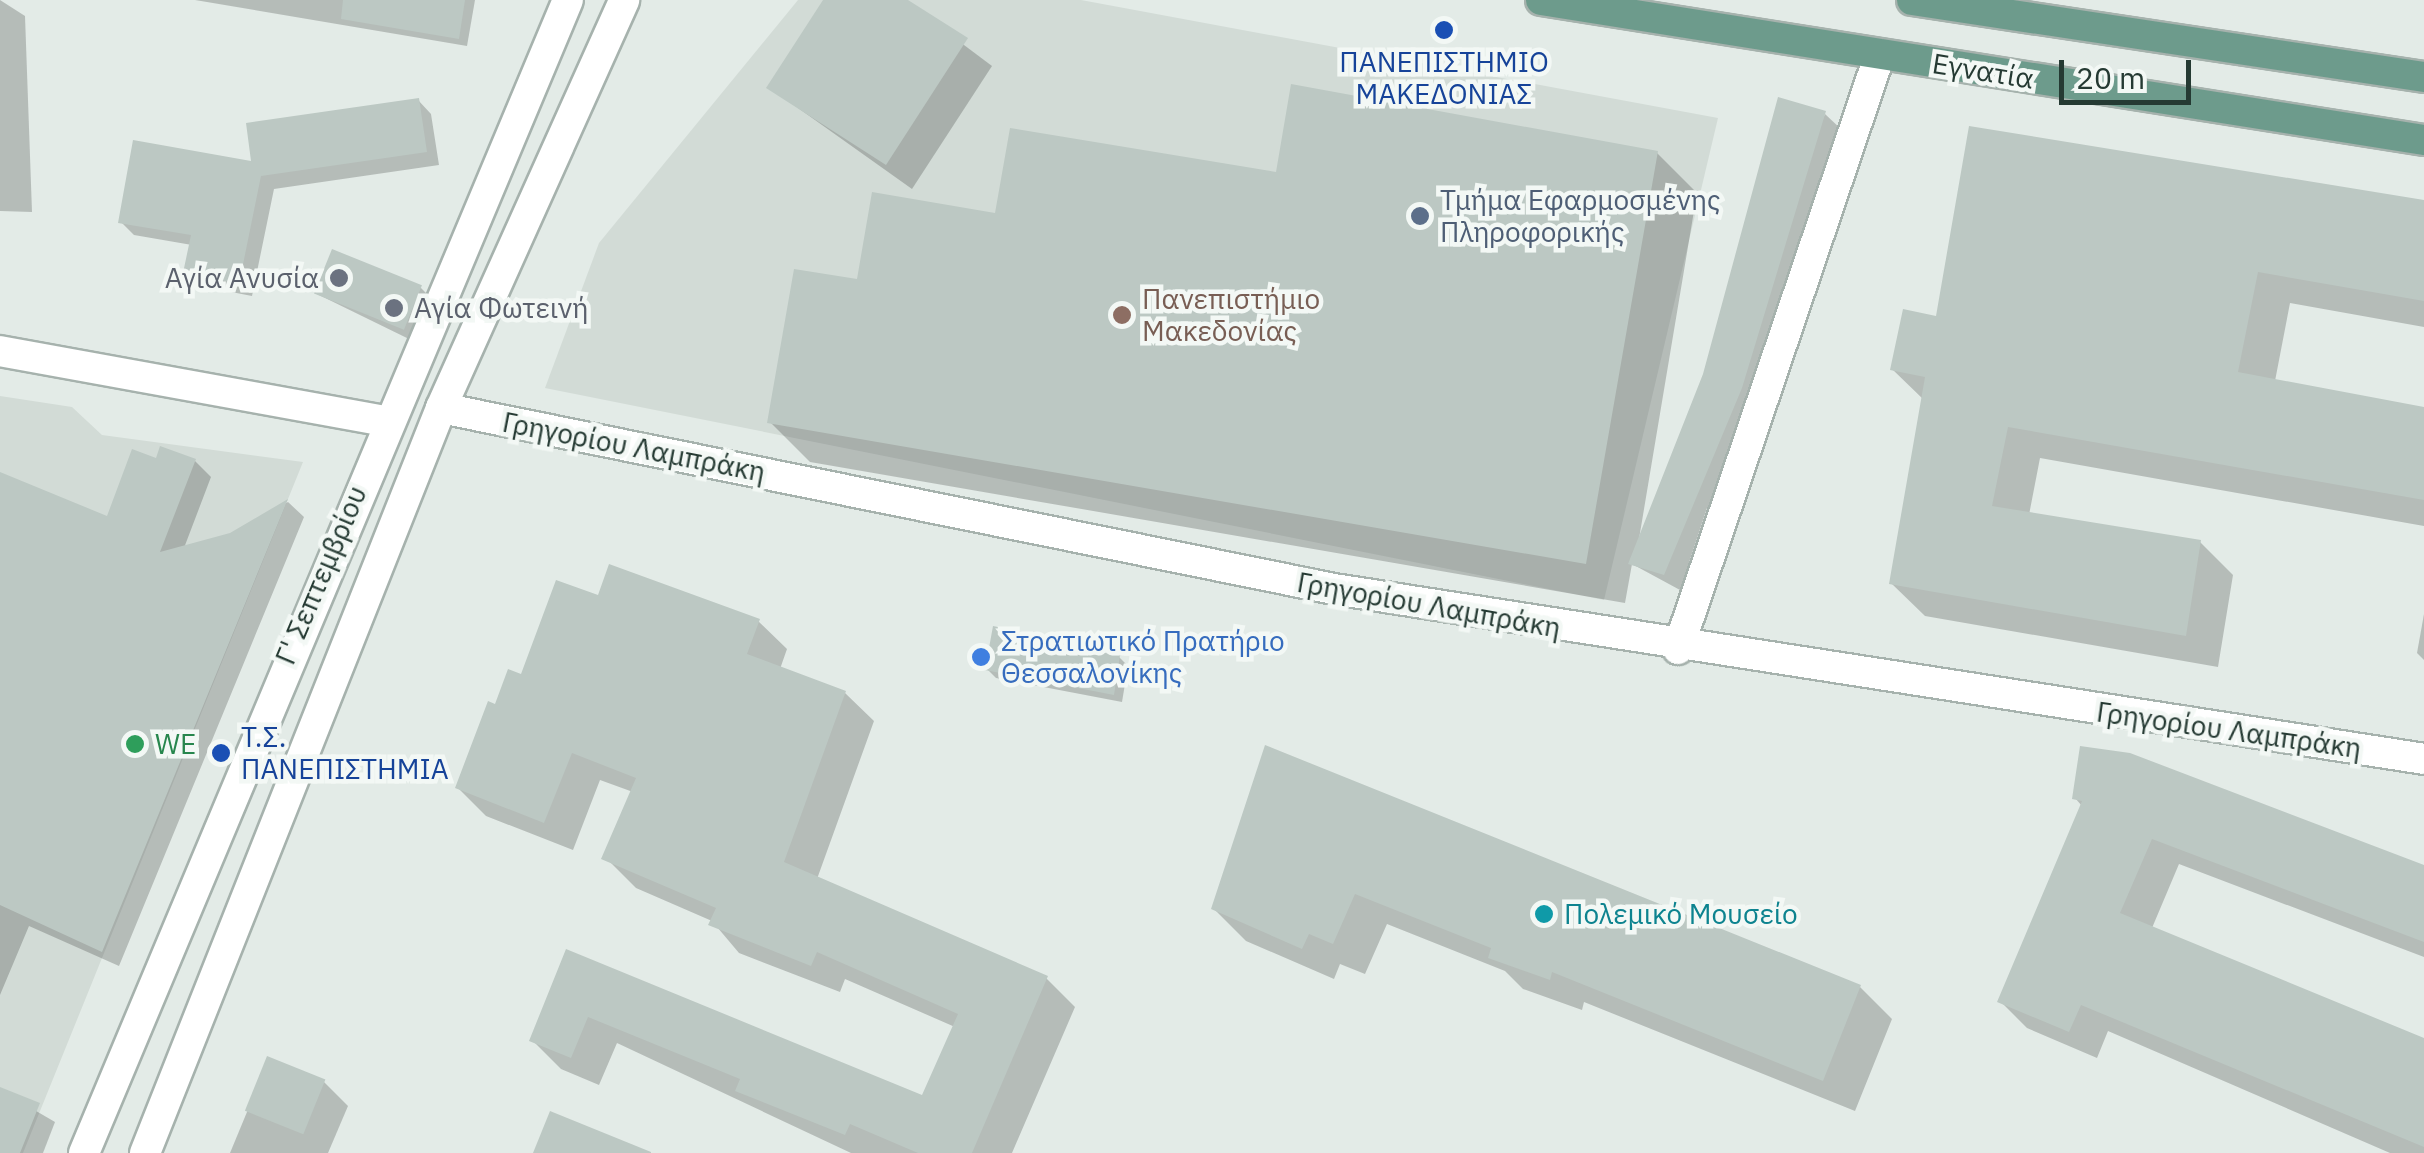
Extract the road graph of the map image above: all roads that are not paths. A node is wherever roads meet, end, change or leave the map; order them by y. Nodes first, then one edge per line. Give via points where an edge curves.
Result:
1 (568, 0) edge
2 (624, 0) edge
3 (1541, 0) edge
4 (1912, 0) edge
5 (1880, 54) junction
6 (2424, 78) edge
7 (2424, 140) edge
8 (0, 351) edge
9 (441, 408) junction
10 (387, 421) junction
11 (1678, 649) junction
12 (2424, 759) edge
13 (84, 1153) edge
14 (145, 1153) edge

1 - 10 street, Γ' Σεπτεμβρίου
2 - 9 street, Γ' Σεπτεμβρίου
3 - 5 main road, Εγνατία
4 - 6 main road
5 - 7 main road, Εγνατία
5 - 11 street
8 - 10 street
9 - 11 street, Γρηγορίου Λαμπράκη via 1334,589
9 - 14 street, Γ' Σεπτεμβρίου
10 - 13 street, Γ' Σεπτεμβρίου
11 - 12 street, Γρηγορίου Λαμπράκη

